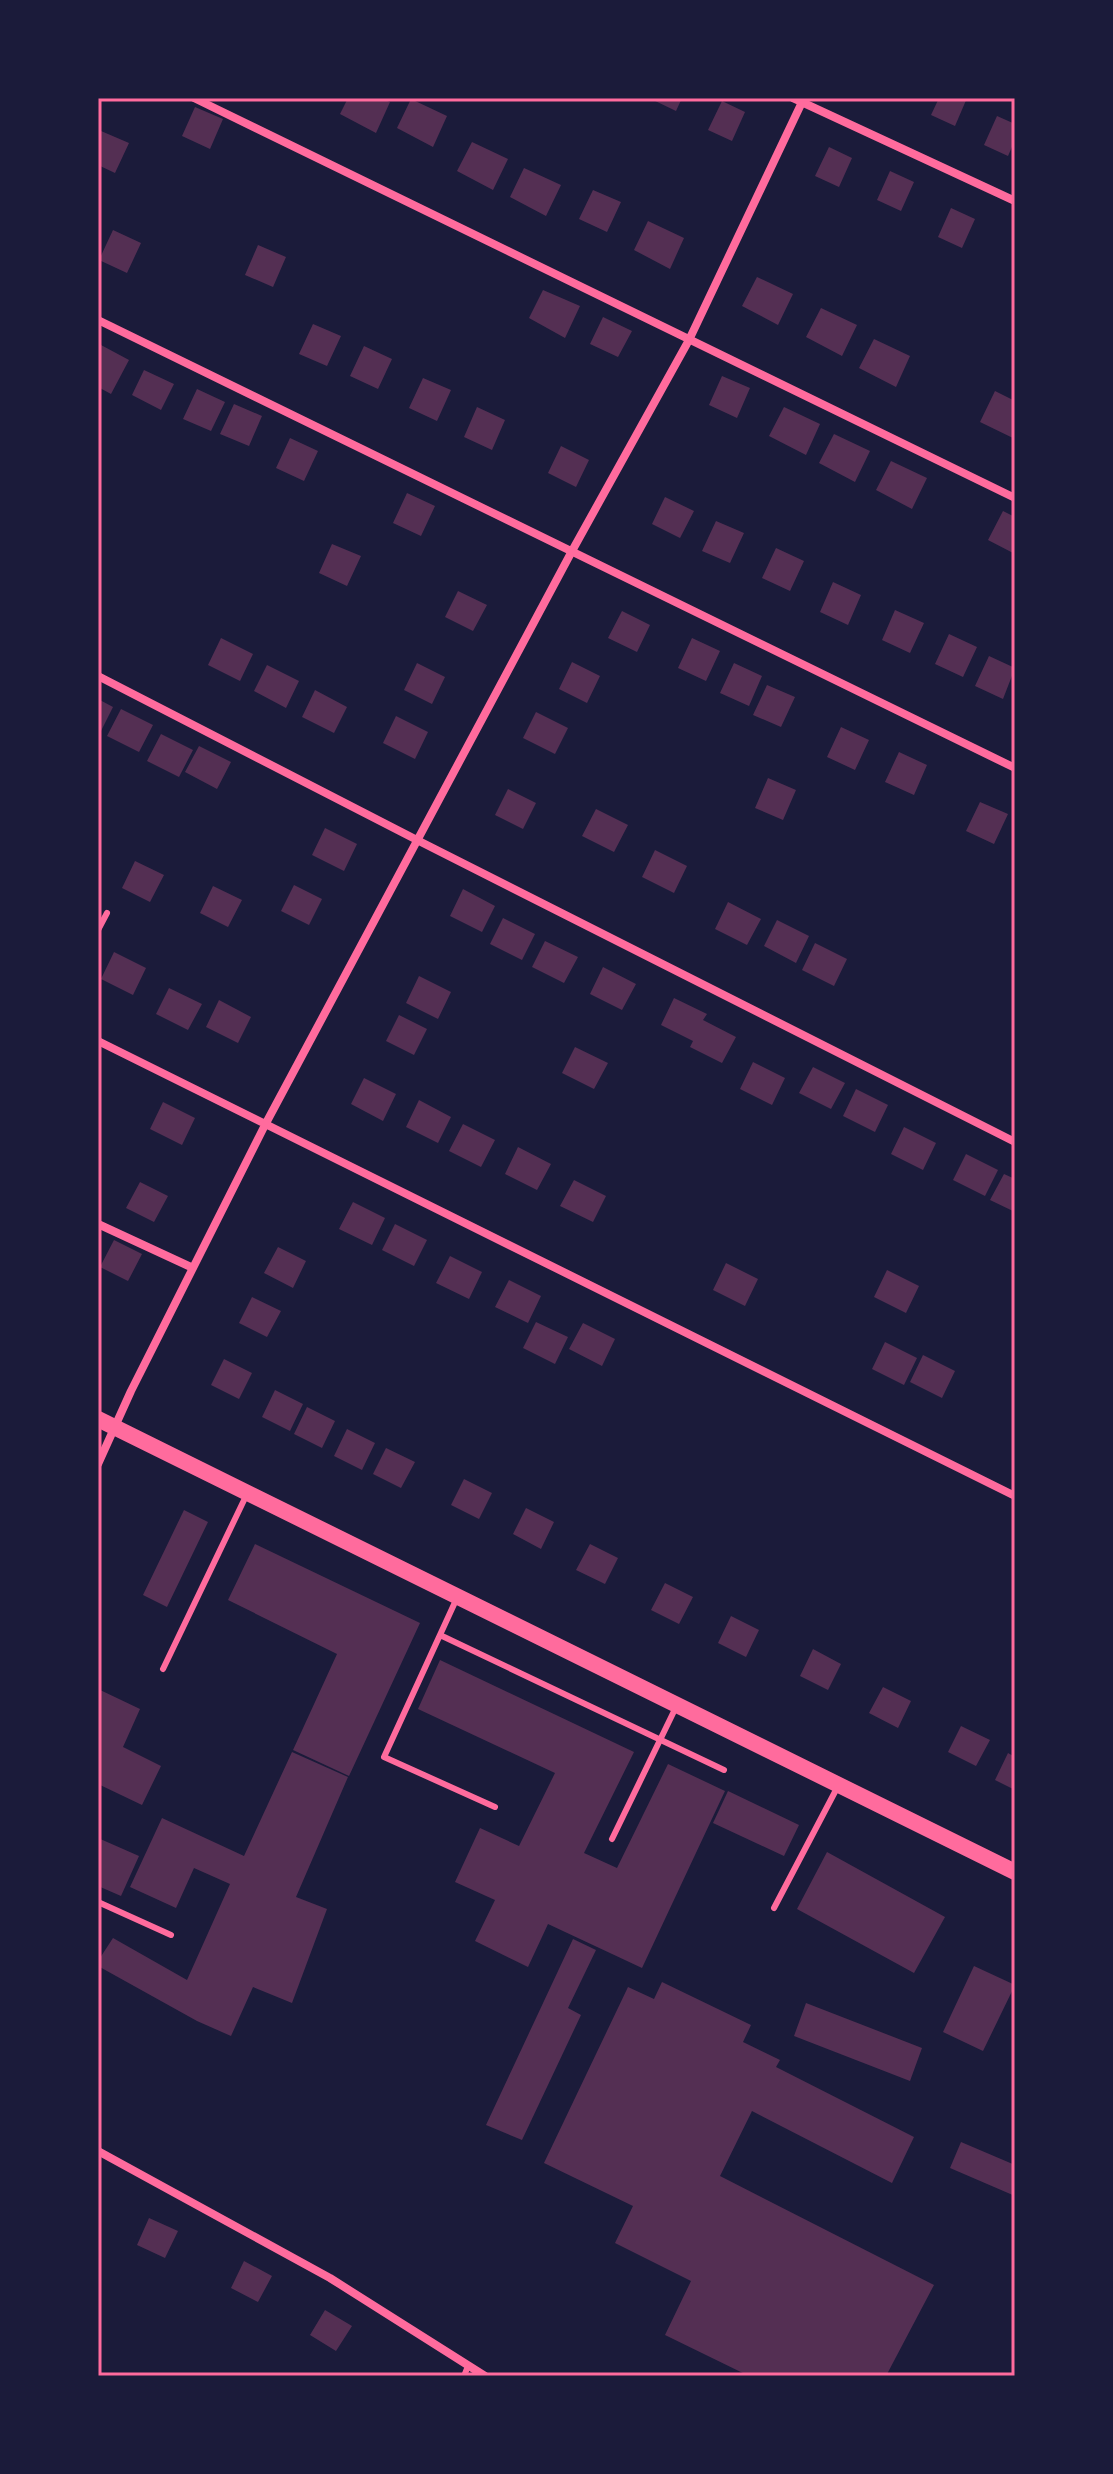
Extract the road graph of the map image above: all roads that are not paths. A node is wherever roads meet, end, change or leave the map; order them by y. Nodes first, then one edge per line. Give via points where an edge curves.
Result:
1 (194, 98) edge
2 (793, 98) edge
3 (803, 100) edge
4 (1015, 201) edge
5 (98, 320) edge
6 (689, 340) junction
7 (1015, 498) edge
8 (572, 551) junction
9 (98, 676) edge
10 (1015, 768) edge
11 (417, 840) junction
12 (107, 913) dead end
13 (98, 930) edge
14 (98, 1041) edge
15 (265, 1125) junction
16 (1015, 1142) edge
17 (98, 1224) edge
18 (193, 1268) junction
19 (98, 1419) edge
20 (114, 1427) junction
21 (98, 1464) edge
22 (247, 1493) junction
23 (1015, 1496) edge
24 (457, 1597) junction
25 (440, 1635) junction
26 (163, 1669) dead end
27 (677, 1705) junction
28 (660, 1740) junction
29 (724, 1770) dead end
30 (839, 1785) junction
31 (495, 1807) dead end
32 (612, 1839) dead end
33 (1015, 1872) edge
34 (98, 1902) edge
35 (774, 1908) dead end
36 (171, 1935) dead end
37 (98, 2151) edge
38 (468, 2366) junction
39 (464, 2376) edge
40 (485, 2376) edge

1 - 6 street
2 - 3 street
3 - 4 street
3 - 6 street
5 - 8 street
6 - 7 street
6 - 8 street
8 - 10 street
8 - 11 street
9 - 11 street
11 - 15 street
11 - 16 street
12 - 13 lane
14 - 15 street
15 - 18 street
15 - 23 street
17 - 18 street
18 - 20 street
19 - 20 main road
20 - 21 street
20 - 22 main road
22 - 24 main road
22 - 26 lane
24 - 25 lane
24 - 27 main road
25 - 28 lane
25 - 31 lane via 384,1757
27 - 28 lane
27 - 30 main road
28 - 29 lane
28 - 32 lane
30 - 33 main road
30 - 35 lane
34 - 36 lane
37 - 38 street via 330,2278
38 - 39 lane
38 - 40 street

